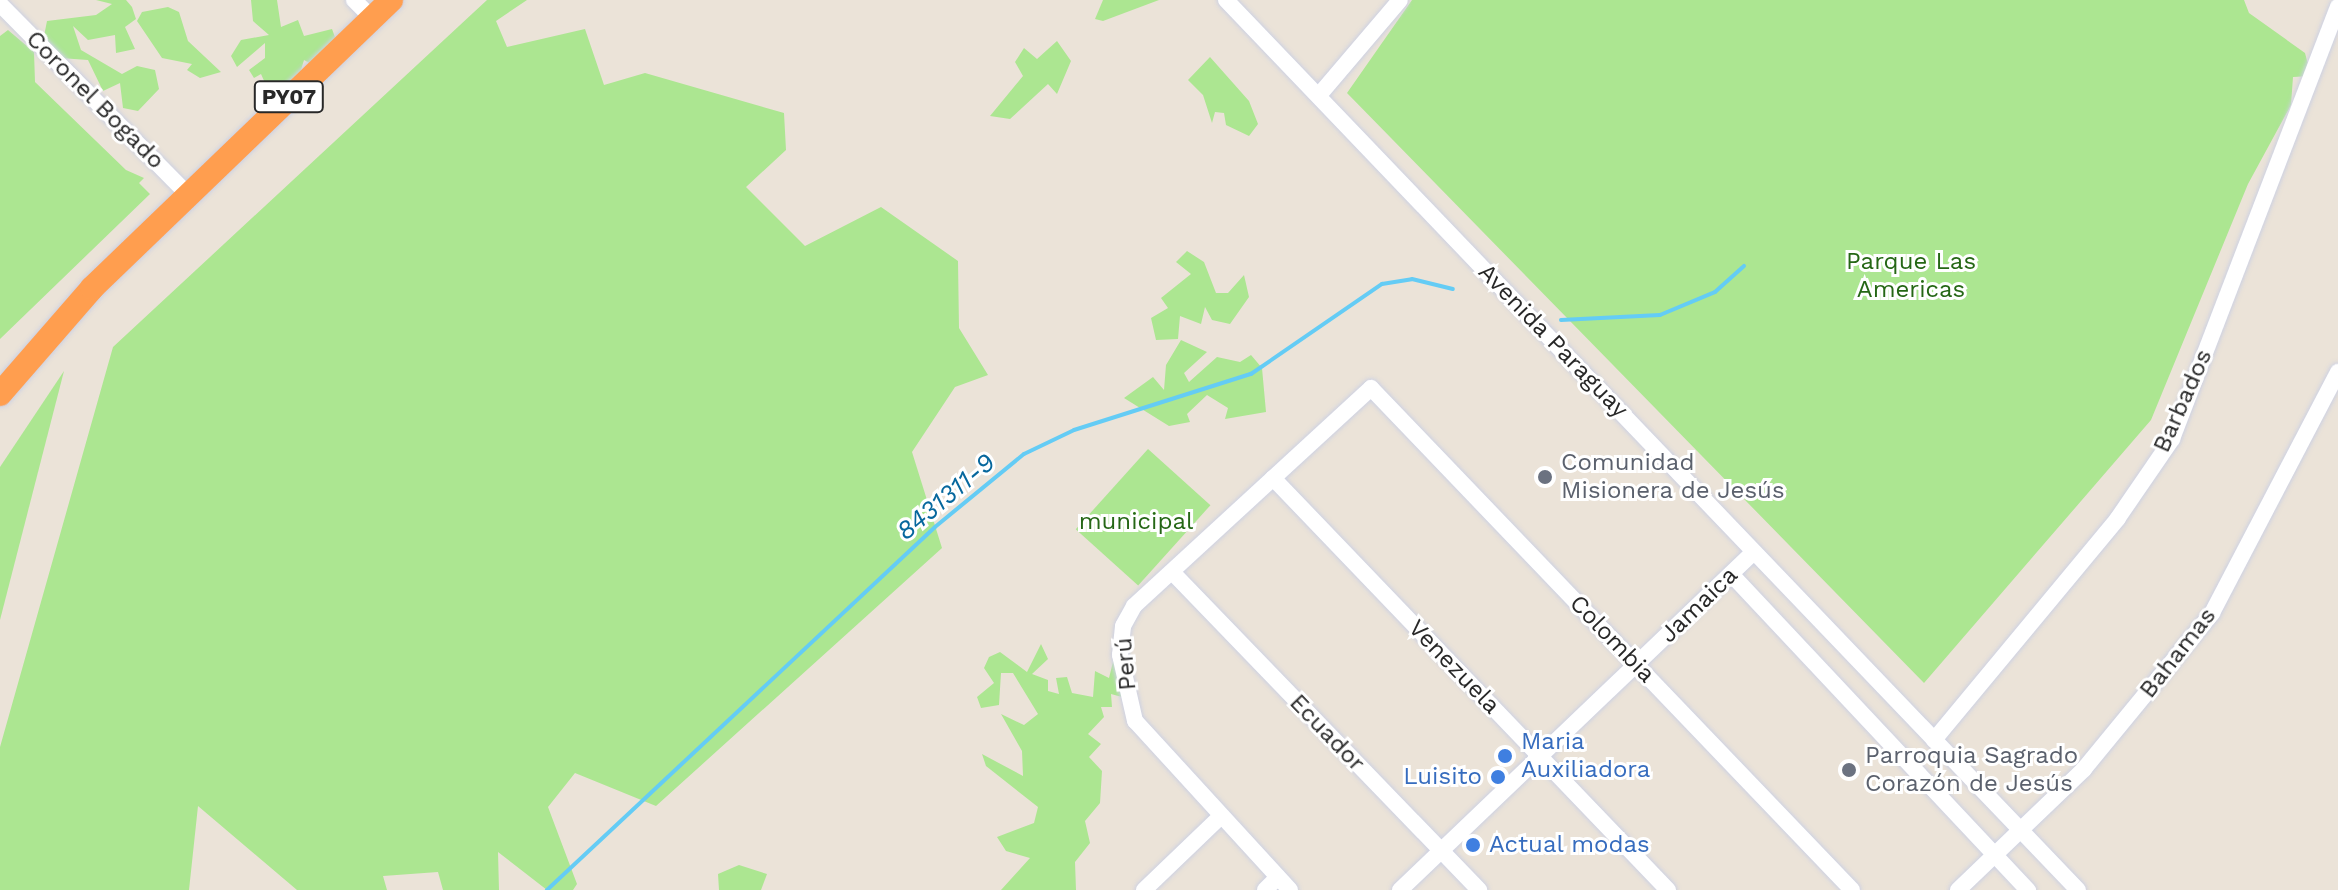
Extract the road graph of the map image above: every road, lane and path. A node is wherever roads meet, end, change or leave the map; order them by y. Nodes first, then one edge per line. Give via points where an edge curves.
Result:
1 (391, 0) edge
2 (1226, 0) edge
3 (1400, 0) edge
4 (1, 2) edge
5 (2338, 7) edge
6 (363, 8) edge
7 (1320, 94) junction
8 (190, 197) junction
9 (2338, 372) edge
10 (1371, 388) joint
11 (0, 394) edge
12 (1273, 478) junction
13 (1754, 552) junction
14 (1731, 574) junction
15 (1175, 575) junction
16 (1636, 665) junction
17 (1934, 740) junction
18 (1540, 756) junction
19 (1220, 817) junction
20 (2020, 830) junction
21 (1441, 851) junction
22 (1995, 855) junction
23 (1278, 877) junction
24 (1144, 890) edge
25 (1265, 890) edge
26 (1290, 890) edge
27 (1400, 890) edge
28 (1479, 890) edge
29 (1668, 890) edge
30 (1852, 890) edge
31 (1958, 890) edge
32 (2028, 890) edge
33 (2078, 890) edge

1 - 6 highway, PY07
2 - 7 street, Avenida Paraguay
3 - 7 street
4 - 8 street, Coronel Bogado
5 - 17 street, Barbados via 2172,439 2118,518
6 - 8 highway, PY07
7 - 13 street, Avenida Paraguay
8 - 11 highway, PY07 via 92,288
9 - 20 street, Bahamas via 2212,613 2084,769
10 - 12 street, Perú
10 - 16 street, Colombia
12 - 15 street, Perú
12 - 18 street, Venezuela
13 - 14 street, Jamaica
13 - 17 street, Avenida Paraguay
14 - 16 street, Jamaica
14 - 22 street
15 - 19 street, Perú via 1134,606 1123,626 1128,699 1149,743
15 - 21 street, Ecuador
16 - 18 street, Jamaica
16 - 30 street, Colombia
17 - 20 street, Avenida Paraguay
18 - 21 street, Jamaica
18 - 29 street, Venezuela
19 - 23 street, Perú
19 - 24 street
20 - 22 street, Bahamas
20 - 33 street, Avenida Paraguay
21 - 27 street, Jamaica
21 - 28 street, Ecuador
22 - 31 street, Bahamas
22 - 32 street
23 - 25 street
23 - 26 street, Perú

